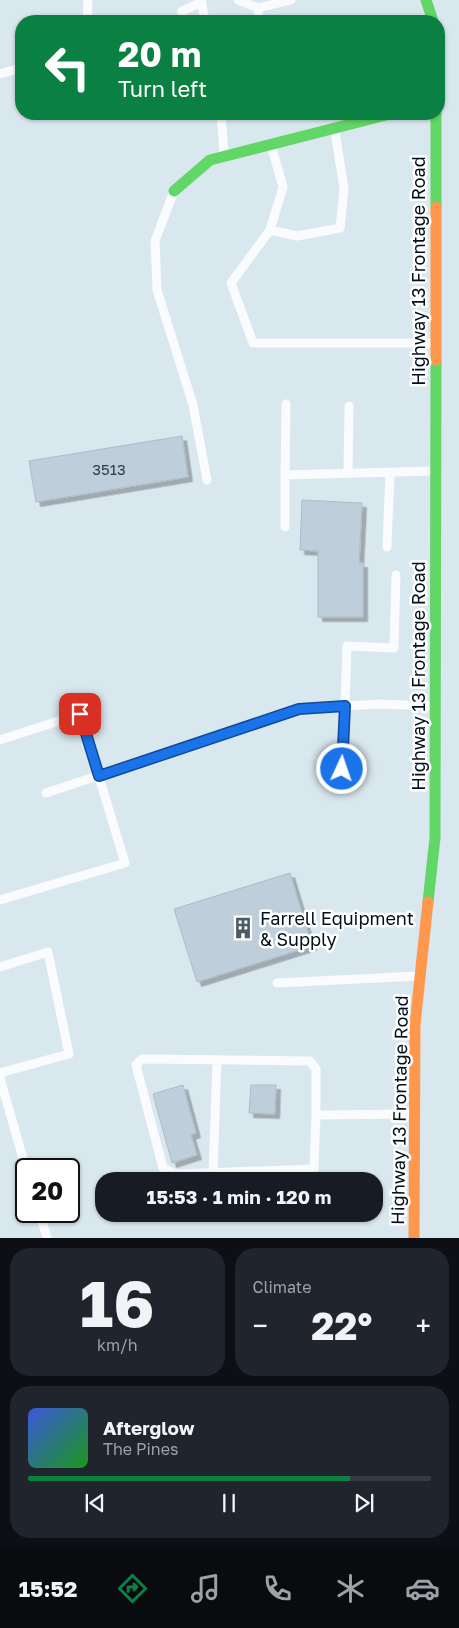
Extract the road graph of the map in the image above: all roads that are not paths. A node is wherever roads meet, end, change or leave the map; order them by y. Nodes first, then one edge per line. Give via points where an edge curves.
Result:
1 (88, 0) edge
2 (238, 0) edge
3 (291, 0) edge
4 (426, 0) edge
5 (201, 1) edge
6 (258, 8) junction
7 (87, 15) edge
8 (183, 15) edge
9 (204, 15) edge
10 (259, 15) edge
11 (431, 15) edge
12 (15, 70) edge
13 (0, 74) edge
14 (222, 120) edge
15 (366, 120) edge
16 (436, 120) edge
17 (335, 128) junction
18 (271, 145) junction
19 (225, 157) junction
20 (174, 191) joint
21 (270, 230) junction
22 (436, 344) junction
23 (286, 404) dead end
24 (349, 406) dead end
25 (436, 471) junction
26 (390, 472) junction
27 (348, 473) junction
28 (285, 474) junction
29 (207, 480) dead end
30 (285, 528) dead end
31 (387, 547) dead end
32 (396, 575) dead end
33 (345, 706) junction
34 (436, 706) junction
35 (0, 740) edge
36 (342, 769) dead end
37 (99, 776) junction
38 (46, 793) dead end
39 (0, 900) edge
40 (0, 967) edge
41 (420, 976) junction
42 (277, 983) dead end
43 (217, 1060) junction
44 (0, 1073) edge
45 (0, 1078) edge
46 (415, 1114) junction
47 (316, 1115) junction
48 (23, 1158) edge
49 (172, 1172) edge
50 (213, 1172) edge
51 (238, 1172) edge
52 (43, 1223) edge
53 (47, 1238) edge
54 (414, 1238) edge

1 - 7 lane
2 - 6 lane
3 - 6 lane
4 - 11 street
5 - 8 lane via 182,11
5 - 9 lane
6 - 10 lane
12 - 13 lane
14 - 19 lane
15 - 17 street
16 - 22 street, Highway 13 Frontage Road
17 - 18 street
17 - 21 lane via 344,189 340,228 297,236
18 - 19 street
18 - 21 lane via 283,187
19 - 20 street via 210,160
20 - 29 lane via 155,242 156,290 193,405
21 - 22 lane via 231,283 253,343
22 - 25 street, Highway 13 Frontage Road
23 - 28 lane
24 - 27 lane
25 - 26 lane
25 - 34 street, Highway 13 Frontage Road
26 - 27 lane
26 - 31 lane
27 - 28 lane
28 - 30 lane
32 - 33 lane via 394,648 347,646
33 - 34 lane
33 - 36 lane
33 - 37 lane via 299,709
34 - 41 street, Highway 13 Frontage Road via 435,838
35 - 37 lane via 80,714
37 - 38 lane
37 - 39 lane via 125,864
40 - 44 lane via 48,952 69,1054
41 - 42 lane
41 - 46 street, Highway 13 Frontage Road via 415,1024
43 - 47 lane via 310,1061 316,1069
43 - 49 lane via 142,1059 136,1065 163,1168
43 - 50 lane
45 - 48 lane
46 - 47 lane
46 - 54 street, Highway 13 Frontage Road
47 - 51 lane via 314,1169
52 - 53 lane

